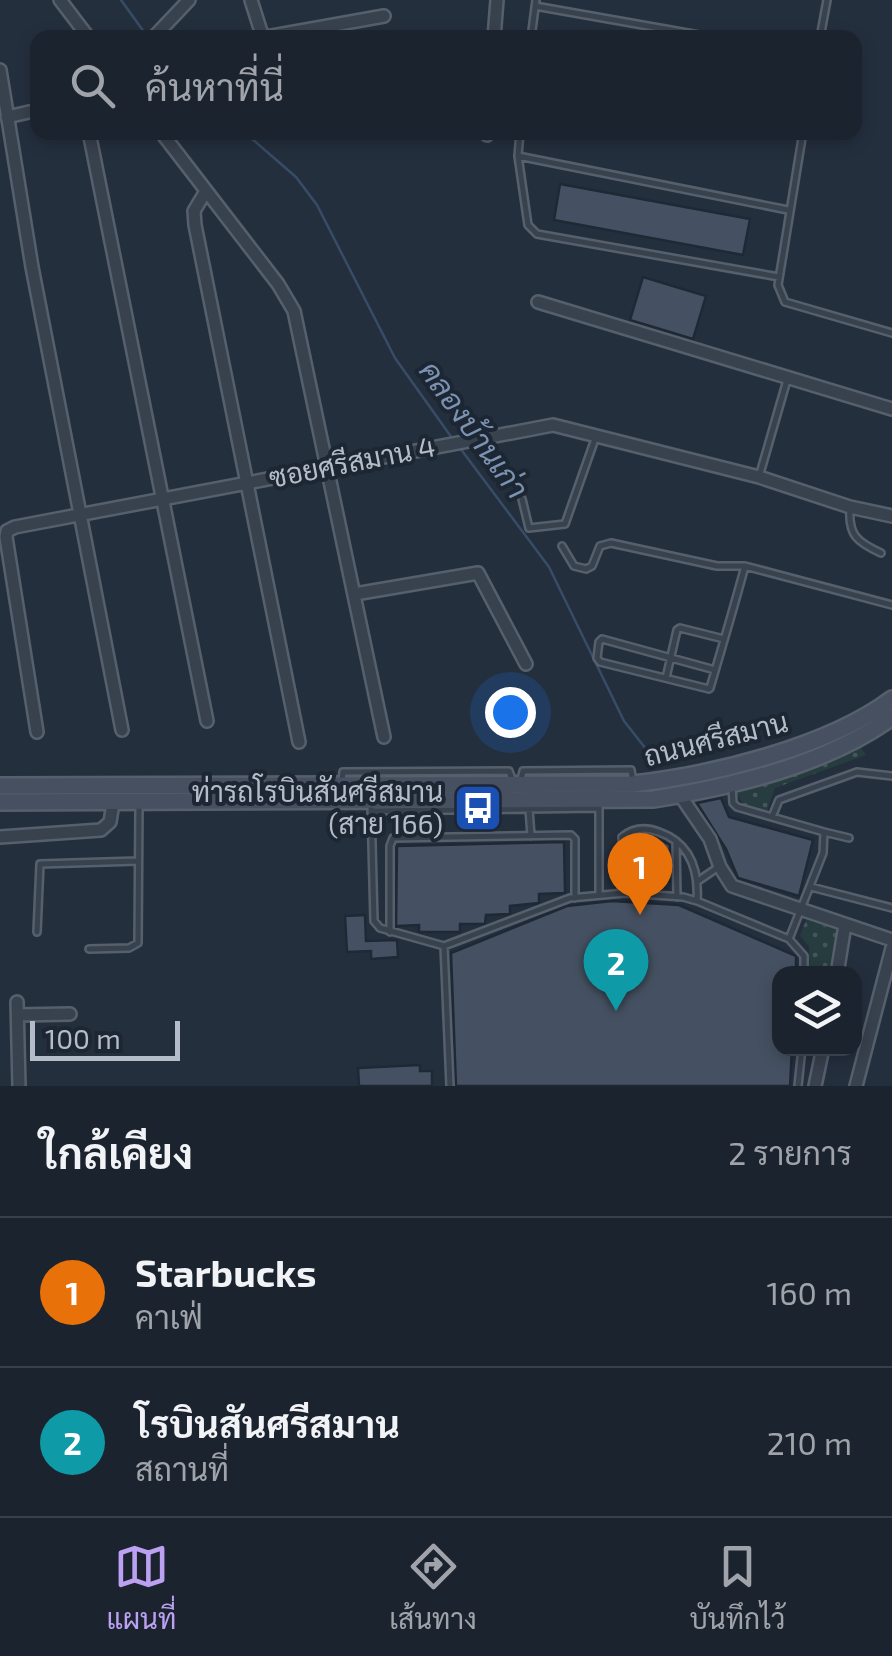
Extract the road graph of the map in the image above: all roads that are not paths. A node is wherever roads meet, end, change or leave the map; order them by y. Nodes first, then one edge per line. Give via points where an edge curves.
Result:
1 (60, 0) edge
2 (189, 0) edge
3 (251, 0) edge
4 (497, 0) edge
5 (827, 0) edge
6 (536, 3) edge
7 (384, 16) dead end
8 (83, 30) edge
9 (160, 30) edge
10 (260, 30) edge
11 (303, 30) edge
12 (495, 30) edge
13 (532, 30) edge
14 (675, 30) edge
15 (821, 30) edge
16 (0, 70) edge
17 (30, 112) edge
18 (7, 117) junction
19 (91, 140) edge
20 (168, 140) edge
21 (519, 140) edge
22 (801, 140) edge
23 (518, 156) junction
24 (206, 191) junction
25 (788, 210) junction
26 (779, 277) junction
27 (538, 302) dead end
28 (892, 333) edge
29 (787, 380) junction
30 (892, 409) edge
31 (596, 436) junction
32 (328, 466) junction
33 (759, 477) junction
34 (245, 483) junction
35 (164, 498) junction
36 (522, 498) dead end
37 (850, 507) junction
38 (80, 514) junction
39 (892, 516) edge
40 (562, 546) dead end
41 (881, 552) dead end
42 (745, 566) junction
43 (355, 594) junction
44 (892, 605) edge
45 (724, 639) junction
46 (671, 658) junction
47 (526, 664) dead end
48 (716, 670) junction
49 (666, 678) junction
50 (892, 699) edge
51 (892, 716) edge
52 (207, 721) dead end
53 (122, 730) dead end
54 (37, 732) dead end
55 (384, 737) dead end
56 (299, 742) dead end
57 (892, 776) edge
58 (732, 782) junction
59 (0, 786) edge
60 (680, 795) junction
61 (0, 802) edge
62 (114, 803) junction
63 (139, 803) junction
64 (598, 805) junction
65 (371, 807) junction
66 (530, 809) junction
67 (772, 816) junction
68 (824, 832) junction
69 (531, 836) junction
70 (0, 837) edge
71 (676, 838) junction
72 (849, 838) dead end
73 (138, 862) junction
74 (720, 867) junction
75 (698, 881) junction
76 (811, 887) junction
77 (625, 893) junction
78 (600, 894) junction
79 (677, 897) junction
80 (574, 898) junction
81 (697, 901) junction
82 (892, 908) edge
83 (802, 911) junction
84 (845, 925) junction
85 (37, 932) dead end
86 (390, 932) junction
87 (789, 940) junction
88 (892, 940) edge
89 (444, 946) junction
90 (892, 948) edge
91 (89, 949) dead end
92 (804, 966) edge
93 (838, 966) edge
94 (70, 1014) dead end
95 (801, 1056) edge
96 (821, 1056) edge
97 (20, 1086) edge
98 (450, 1086) edge
99 (798, 1086) edge
100 (815, 1086) edge
101 (856, 1086) edge

1 - 8 street
2 - 9 street
3 - 10 street
4 - 12 street
5 - 15 lane
6 - 13 lane
6 - 14 lane
7 - 11 street
16 - 18 street
17 - 18 street
18 - 38 street
19 - 35 street
20 - 24 street
21 - 23 lane
22 - 25 lane
23 - 25 lane
23 - 26 lane via 528,224 537,234
24 - 32 street via 294,312
24 - 34 street via 194,211 195,225
25 - 26 lane
26 - 28 lane via 786,302
27 - 29 street
29 - 30 street
29 - 33 lane
31 - 32 street, ซอยศรีสมาน 4 via 553,426
31 - 33 street, ซอยศรีสมาน 4
31 - 36 lane via 565,524 529,528
32 - 34 street, ซอยศรีสมาน 4
32 - 43 street
33 - 37 street, ซอยศรีสมาน 4
34 - 35 street, ซอยศรีสมาน 4
34 - 56 street
35 - 38 street, ซอยศรีสมาน 4
35 - 52 street
37 - 39 street, ซอยศรีสมาน 4
37 - 41 lane via 854,537
38 - 53 street
38 - 54 street, ซอยศรีสมาน 4 via 7,532
40 - 42 lane via 574,566 586,569 600,546 611,543
42 - 44 lane
42 - 45 lane
43 - 47 street via 478,572
43 - 55 street
45 - 46 lane via 680,628
45 - 48 lane
46 - 48 lane
46 - 49 lane
46 - 49 lane via 599,642 600,662
48 - 49 lane via 706,690
50 - 59 main road, ถนนศรีสมาน via 821,738 633,784
51 - 58 main road, ถนนศรีสมาน via 837,749
57 - 67 lane via 857,772 779,800
58 - 60 main road, ถนนศรีสมาน
58 - 67 lane via 735,806
60 - 64 main road, ถนนศรีสมาน
60 - 74 street
61 - 62 main road, ถนนศรีสมาน
62 - 63 main road, ถนนศรีสมาน
62 - 70 street via 110,822 100,830
63 - 65 main road, ถนนศรีสมาน
63 - 73 lane
64 - 65 main road, ถนนศรีสมาน
64 - 66 lane
64 - 78 lane
65 - 66 lane
65 - 86 lane via 374,921
66 - 69 lane
67 - 68 lane
68 - 72 lane
68 - 76 lane
69 - 80 lane via 574,837
69 - 86 lane via 392,839
71 - 75 lane
71 - 77 lane via 648,828 624,834
71 - 79 lane
73 - 85 lane via 40,864
73 - 91 lane via 138,943
74 - 75 lane
74 - 83 street via 732,886
75 - 81 lane
76 - 82 lane
76 - 83 lane
77 - 78 lane
77 - 79 lane
78 - 80 lane
79 - 81 lane
80 - 89 lane
81 - 87 lane
83 - 84 street
83 - 87 lane
84 - 88 street
84 - 93 street
86 - 89 lane
87 - 92 lane
89 - 98 lane
90 - 101 street
94 - 97 street via 18,1009
95 - 99 lane
96 - 100 street

